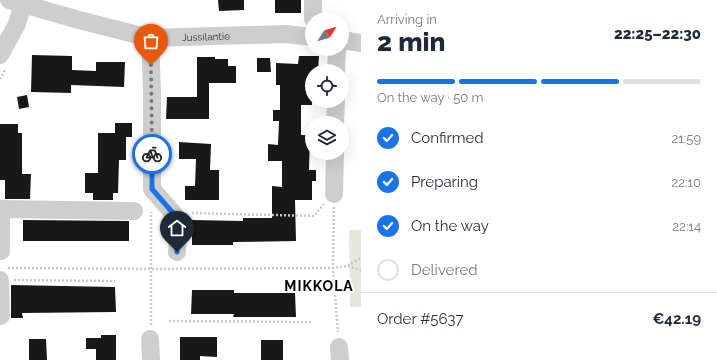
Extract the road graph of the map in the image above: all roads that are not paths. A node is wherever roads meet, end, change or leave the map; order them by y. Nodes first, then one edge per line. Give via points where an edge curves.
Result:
1 (313, 0) edge
2 (16, 2) edge
3 (313, 12) edge
4 (305, 36) edge
5 (150, 38) junction
6 (349, 41) edge
7 (361, 43) edge
8 (0, 55) edge
9 (335, 160) edge
10 (334, 194) road end
11 (0, 209) edge
12 (134, 211) dead end
13 (2, 251) dead end
14 (177, 252) dead end
15 (2, 276) edge
16 (1, 316) dead end
17 (150, 339) road end
18 (151, 360) edge

1 - 3 street
2 - 5 street, Jussilantie
2 - 8 street via 17,24
4 - 5 street, Jussilantie via 285,34
5 - 14 street via 152,189 179,220
6 - 7 street
9 - 10 street
11 - 12 street
11 - 13 street
15 - 16 street
17 - 18 street

